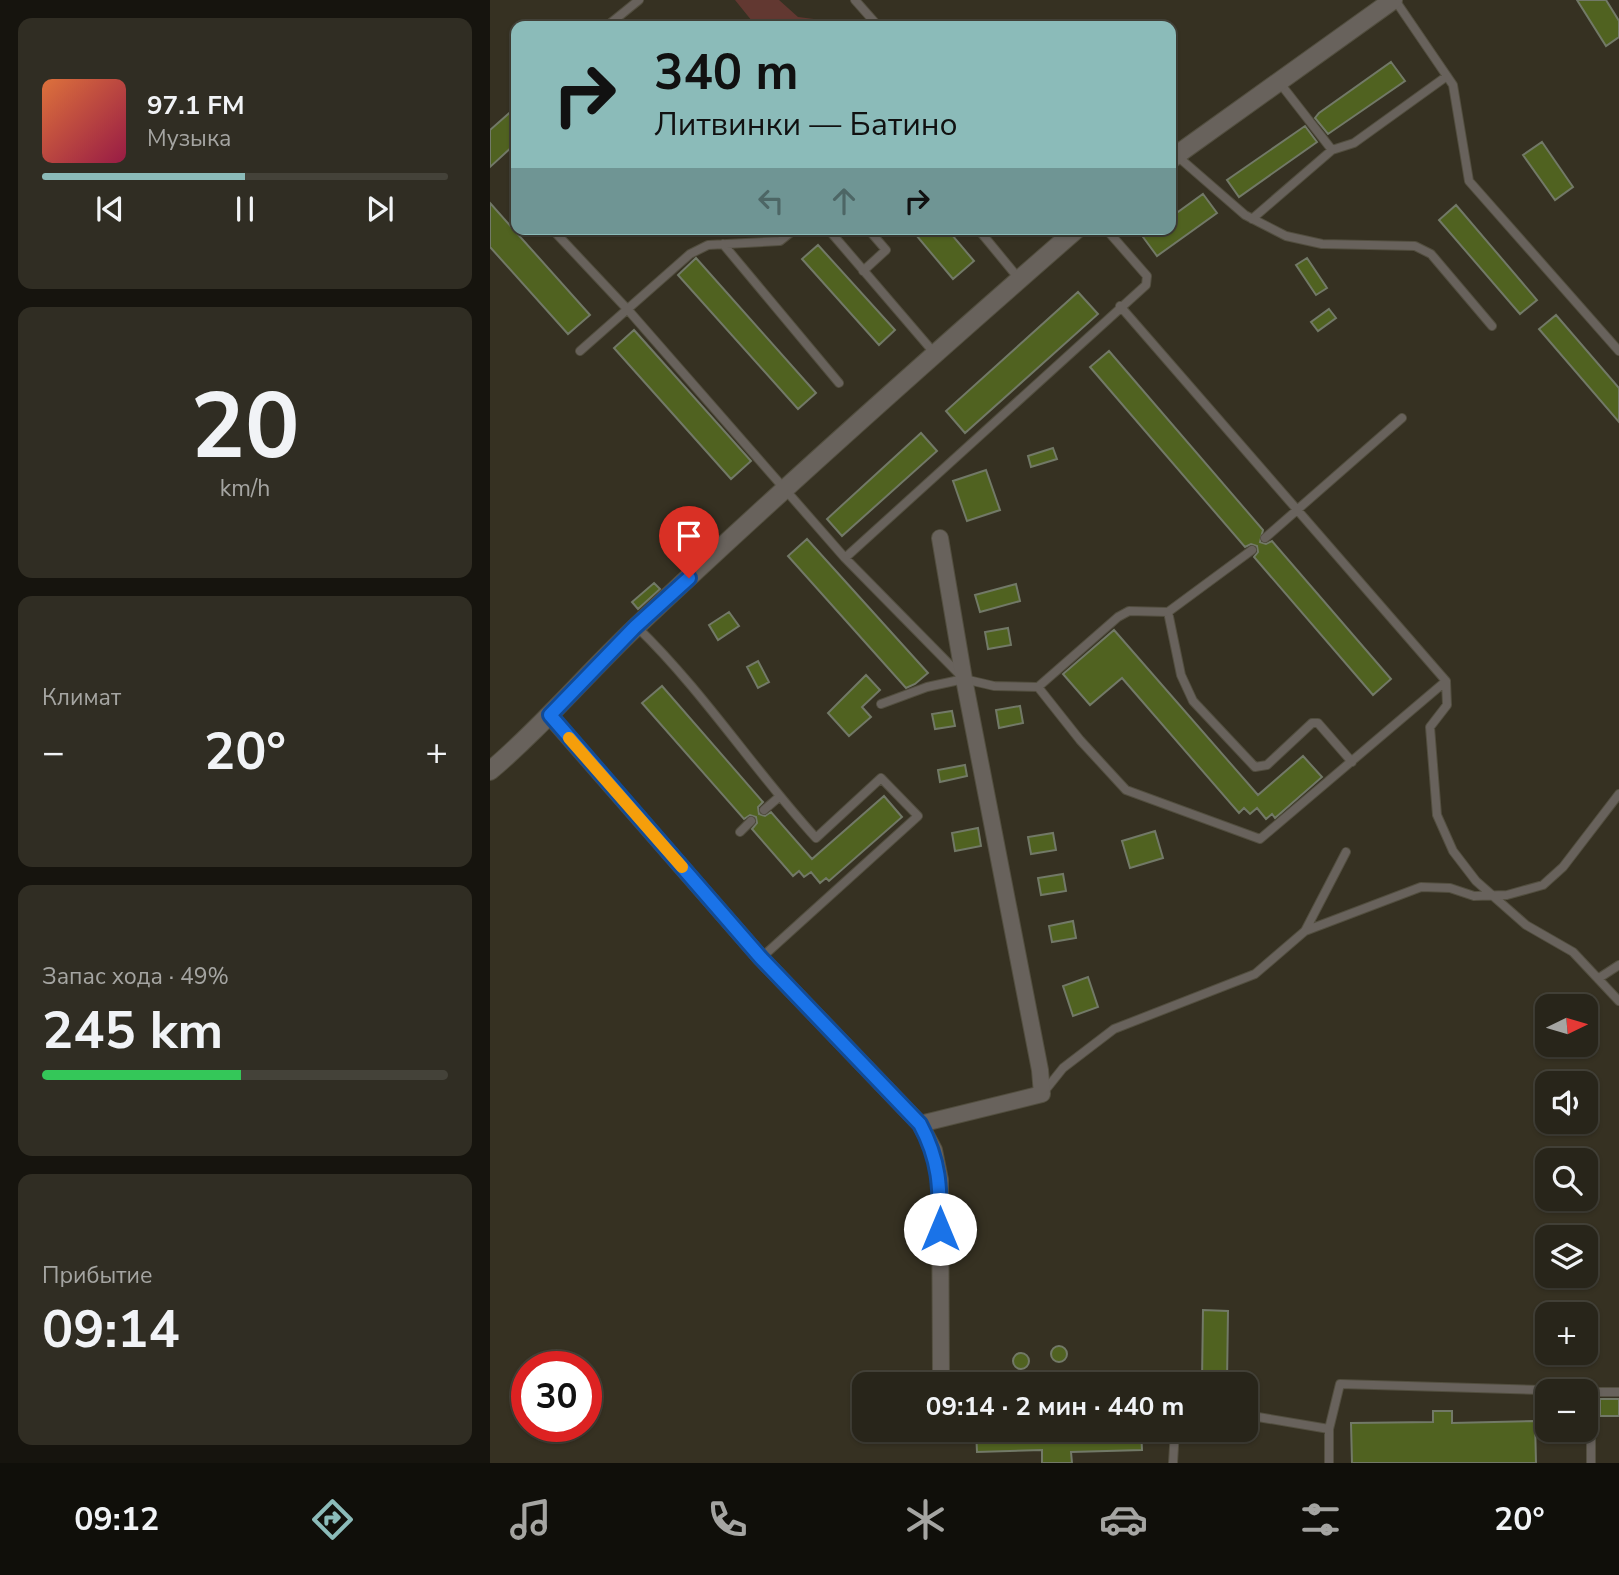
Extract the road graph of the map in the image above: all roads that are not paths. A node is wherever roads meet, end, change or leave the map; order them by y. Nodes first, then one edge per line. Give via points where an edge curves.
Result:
1 (639, 0) edge
2 (855, 0) edge
3 (1394, 0) edge
4 (613, 21) edge
5 (874, 21) edge
6 (1447, 76) junction
7 (1279, 82) junction
8 (1332, 150) junction
9 (1176, 155) edge
10 (1176, 159) edge
11 (1252, 219) junction
12 (558, 235) edge
13 (788, 235) edge
14 (833, 235) edge
15 (873, 235) edge
16 (983, 235) edge
17 (1068, 235) edge
18 (1111, 235) edge
19 (723, 244) junction
20 (863, 271) junction
21 (1020, 280) junction
22 (1120, 306) junction
23 (629, 311) junction
24 (1492, 326) dead end
25 (580, 351) dead end
26 (1619, 351) edge
27 (936, 355) junction
28 (839, 383) dead end
29 (1402, 418) dead end
30 (784, 487) junction
31 (1297, 510) junction
32 (940, 538) dead end
33 (1265, 538) dead end
34 (1252, 550) dead end
35 (845, 558) junction
36 (1168, 612) junction
37 (636, 626) junction
38 (964, 679) junction
39 (1446, 681) junction
40 (1038, 687) junction
41 (881, 704) dead end
42 (550, 715) junction
43 (1352, 762) junction
44 (490, 771) edge
45 (1619, 794) edge
46 (779, 797) junction
47 (764, 810) dead end
48 (751, 821) dead end
49 (740, 832) dead end
50 (1346, 852) dead end
51 (1492, 894) junction
52 (1305, 931) junction
53 (761, 958) junction
54 (1619, 965) edge
55 (1599, 978) junction
56 (1619, 1001) edge
57 (1042, 1094) junction
58 (920, 1124) junction
59 (946, 1372) edge
60 (1535, 1390) edge
61 (1598, 1392) edge
62 (1619, 1392) edge
63 (1258, 1417) edge
64 (1329, 1429) junction
65 (1174, 1442) edge
66 (1590, 1442) edge
67 (1173, 1463) edge
68 (1329, 1463) edge
69 (1591, 1463) edge

1 - 4 lane
2 - 5 lane
3 - 6 lane
3 - 7 street
6 - 8 lane via 1354,143
6 - 26 lane via 1453,85 1469,181
7 - 8 lane
7 - 9 street
8 - 11 lane
10 - 11 lane
11 - 24 lane via 1286,236 1321,244 1415,246 1431,254
12 - 23 lane
13 - 19 lane via 780,241
14 - 20 lane
15 - 20 lane via 886,250
16 - 21 lane
17 - 21 street
18 - 22 lane via 1147,276 1146,285
19 - 23 lane via 690,254
19 - 28 lane
20 - 27 lane
21 - 27 street
22 - 31 lane
22 - 35 lane
23 - 25 lane
23 - 30 lane
27 - 30 street
29 - 31 lane
30 - 35 lane
30 - 37 street
31 - 33 lane
31 - 39 lane
32 - 38 street
34 - 36 lane
35 - 38 lane
36 - 40 lane via 1129,611 1118,617
36 - 43 lane via 1181,675 1193,701 1255,767 1267,765 1312,723 1318,723
37 - 42 street
37 - 46 lane via 662,651
38 - 40 lane via 994,687
38 - 41 lane
38 - 57 street
39 - 43 lane
39 - 51 lane via 1447,705 1430,727 1437,815 1452,851
40 - 43 lane via 1126,790 1256,838
42 - 44 street
42 - 53 street
45 - 51 lane via 1563,867 1542,885 1507,895
46 - 47 lane
46 - 53 lane via 816,838 881,778 918,816
48 - 49 lane
50 - 52 lane
51 - 52 lane via 1474,896 1450,888 1421,887
51 - 55 lane via 1526,925 1573,952
52 - 57 lane via 1255,974 1114,1029 1063,1068
53 - 58 street
54 - 55 lane
55 - 56 lane
57 - 58 street
58 - 59 street via 934,1150 940,1180
60 - 64 lane via 1340,1384
61 - 62 lane
63 - 64 lane
64 - 68 lane
65 - 67 lane
66 - 69 lane

